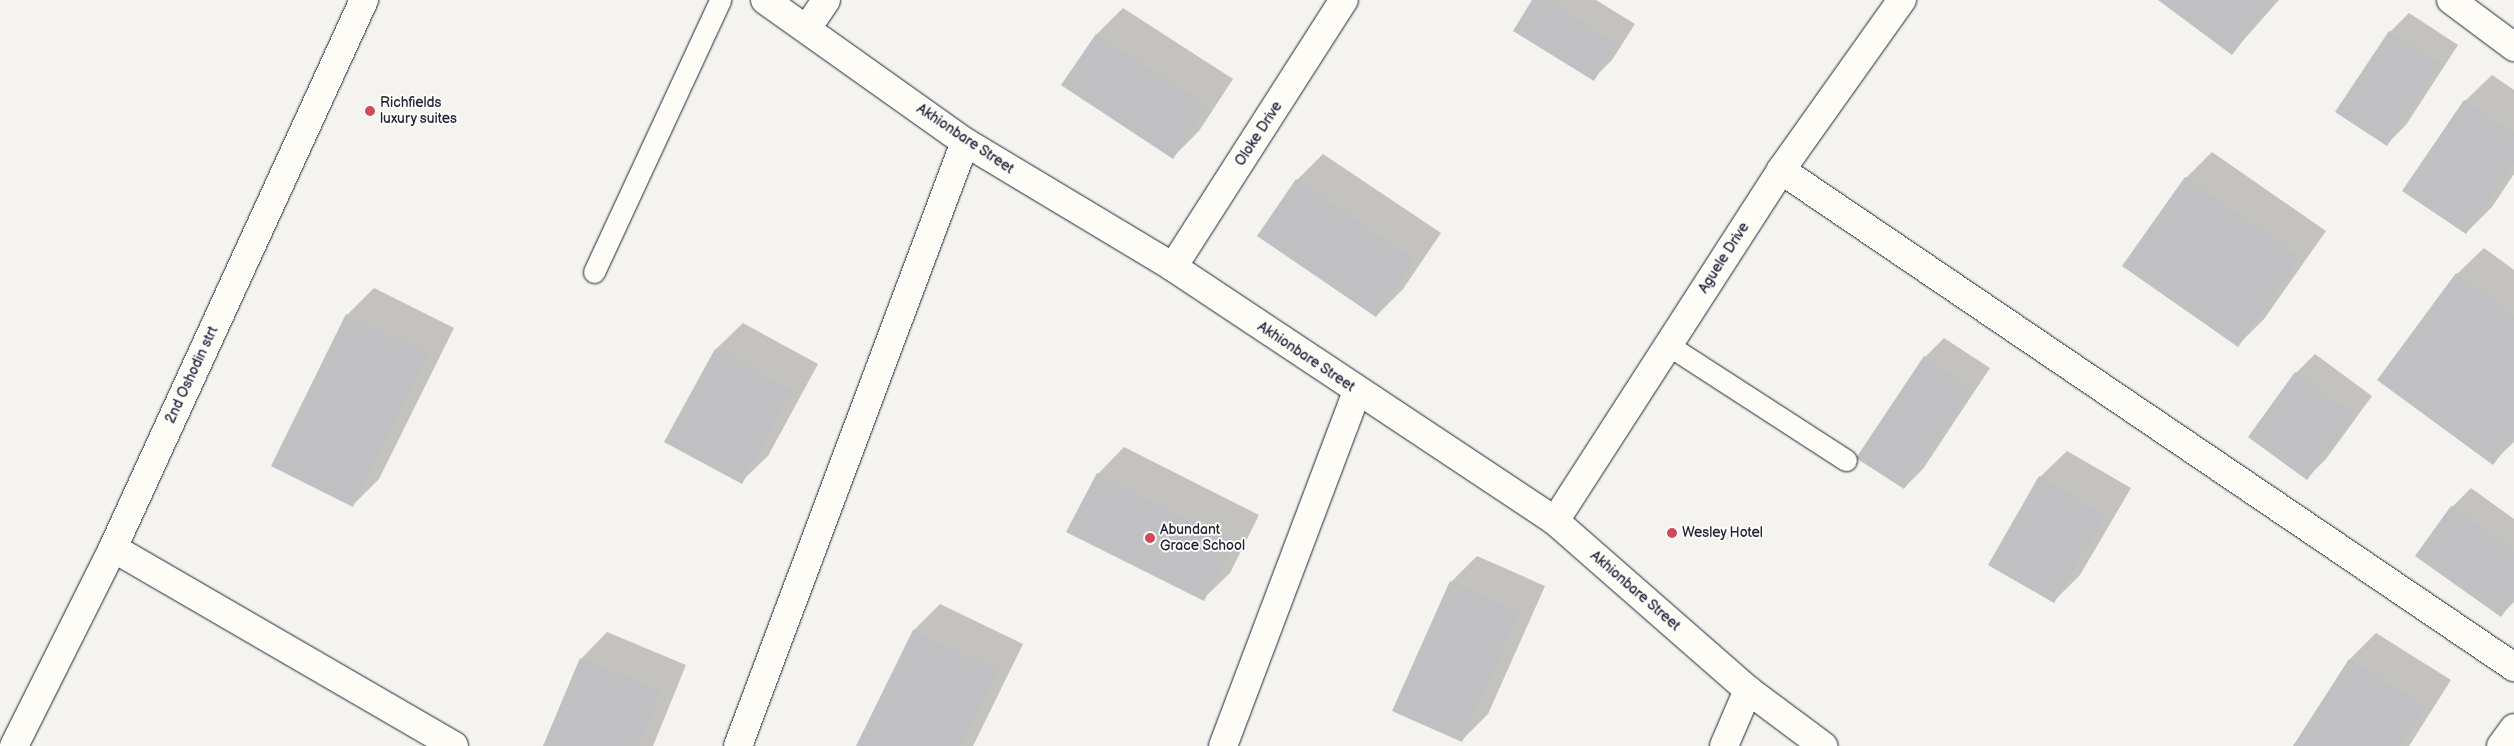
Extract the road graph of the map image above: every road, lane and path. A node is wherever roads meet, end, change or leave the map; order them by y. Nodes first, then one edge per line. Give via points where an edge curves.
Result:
1 (364, 0) edge
2 (720, 0) edge
3 (765, 0) edge
4 (826, 0) edge
5 (1344, 0) edge
6 (1902, 0) edge
7 (2451, 0) edge
8 (808, 28) junction
9 (2514, 47) edge
10 (965, 142) junction
11 (1781, 170) junction
12 (1173, 267) junction
13 (594, 272) dead end
14 (1668, 345) junction
15 (1357, 392) junction
16 (1846, 460) dead end
17 (1555, 521) junction
18 (113, 548) junction
19 (2514, 667) edge
20 (1748, 690) junction
21 (2514, 728) edge
22 (14, 746) edge
23 (454, 746) edge
24 (738, 746) edge
25 (1223, 746) edge
26 (1724, 746) edge
27 (1823, 746) edge
28 (2500, 746) edge

1 - 18 street, 2nd Oshodin strt
2 - 13 lane
3 - 8 street, Akhionbare Street
4 - 8 street
5 - 12 street, Oloke Drive
6 - 11 street, Aguele Drive
7 - 9 street
8 - 10 street, Akhionbare Street
10 - 12 street, Akhionbare Street
10 - 24 street
11 - 14 street, Aguele Drive
11 - 19 street
12 - 15 street, Akhionbare Street
14 - 16 lane
14 - 17 street, Aguele Drive
15 - 17 street, Akhionbare Street
15 - 25 street
17 - 20 street, Akhionbare Street
18 - 22 street, 2nd Oshodin strt
18 - 23 street
20 - 26 street
20 - 27 street, Akhionbare Street
21 - 28 street

